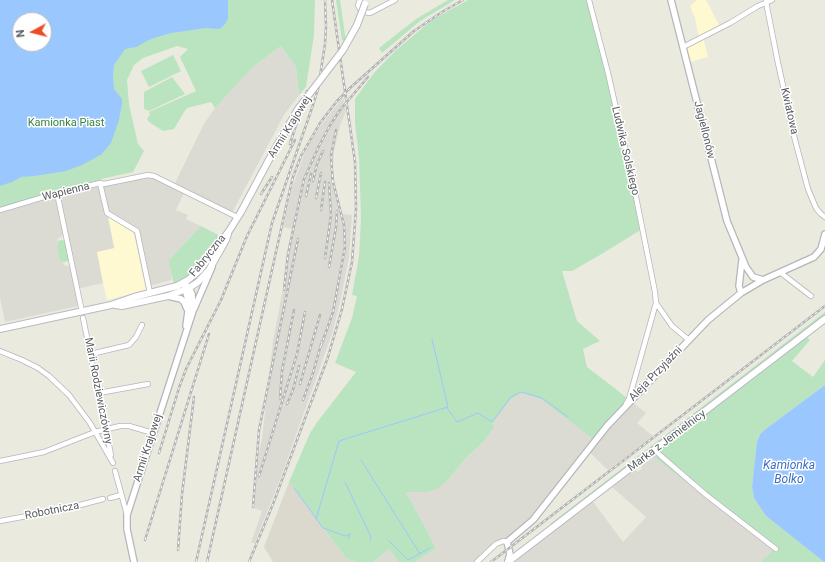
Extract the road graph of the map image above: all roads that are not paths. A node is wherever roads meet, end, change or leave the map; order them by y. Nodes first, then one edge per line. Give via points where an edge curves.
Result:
1 (360, 0) edge
2 (395, 0) edge
3 (589, 0) edge
4 (671, 0) edge
5 (772, 0) edge
6 (767, 1) edge
7 (366, 2) edge
8 (683, 48) junction
9 (100, 183) junction
10 (57, 193) junction
11 (0, 210) edge
12 (237, 217) junction
13 (825, 217) edge
14 (229, 231) junction
15 (825, 234) edge
16 (742, 259) junction
17 (212, 265) junction
18 (781, 273) junction
19 (763, 280) junction
20 (184, 283) junction
21 (187, 289) junction
22 (150, 293) junction
23 (742, 293) junction
24 (168, 296) junction
25 (811, 296) dead end
26 (656, 303) junction
27 (111, 305) junction
28 (191, 311) junction
29 (83, 315) junction
30 (825, 320) edge
31 (142, 325) dead end
32 (0, 329) edge
33 (689, 340) junction
34 (0, 351) edge
35 (91, 354) junction
36 (148, 384) dead end
37 (99, 393) junction
38 (622, 410) junction
39 (106, 430) junction
40 (95, 432) junction
41 (153, 433) junction
42 (655, 450) junction
43 (0, 461) edge
44 (115, 471) dead end
45 (121, 495) junction
46 (110, 498) dead end
47 (103, 499) dead end
48 (127, 515) junction
49 (0, 521) edge
50 (507, 542) junction
51 (776, 549) dead end
52 (133, 562) edge
53 (477, 562) edge
54 (508, 562) edge

1 - 2 street via 360,9 368,13
3 - 26 street, Ludwika Solskiego via 621,129
4 - 8 street, Jagiellonów
5 - 6 street
6 - 8 street
6 - 13 street, Kwiatowa via 795,140 808,189 816,208
7 - 12 main road, Armii Krajowej, bridge via 343,50 298,109
8 - 16 street, Jagiellonów via 727,221
9 - 10 street, Wapienna
9 - 12 street via 152,175
9 - 22 street, Wapienna via 107,213 137,231
10 - 11 street, Wapienna
10 - 29 street, Marii Rodziewiczówny
12 - 14 main road, Armii Krajowej
14 - 17 main road, Fabryczna
14 - 20 main road, Fabryczna via 200,270
15 - 18 street, Aleja Przyjaźni via 823,246 817,255
16 - 19 street, Jagiellonów via 751,275
16 - 23 street, Jagiellonów
17 - 21 main road, Fabryczna via 201,279
17 - 28 street
18 - 19 street, Aleja Przyjaźni
18 - 25 street
19 - 23 street, Aleja Przyjaźni
20 - 21 street
20 - 22 main road, Fabryczna
21 - 24 main road, Fabryczna
21 - 28 street, Armii Krajowej
22 - 27 main road, Fabryczna
23 - 33 street, Aleja Przyjaźni via 708,320
24 - 27 main road, Fabryczna via 122,306
24 - 28 street via 181,299
26 - 33 street, Ludwika Solskiego via 672,326
26 - 38 street, Ludwika Solskiego via 629,399
27 - 29 main road, Fabryczna
28 - 41 street, Armii Krajowej
29 - 32 main road, Fabryczna
29 - 35 street, Marii Rodziewiczówny
30 - 42 main road, Marka z Jemielnicy
31 - 35 street via 129,345
33 - 38 street, Aleja Przyjaźni
34 - 40 street via 49,376 72,399
35 - 37 street, Marii Rodziewiczówny
36 - 37 street
37 - 39 street, Marii Rodziewiczówny
38 - 50 street, Aleja Przyjaźni via 541,511
39 - 40 street
39 - 40 street, Marii Rodziewiczówny via 113,464
39 - 41 street via 129,426
40 - 43 street via 44,452
41 - 48 street, Armii Krajowej
42 - 51 street via 684,477
42 - 54 main road, Marka z Jemielnicy
44 - 45 street
45 - 46 street
45 - 48 street
47 - 49 street, Robotnicza
48 - 52 street, Armii Krajowej
50 - 53 street via 496,544
50 - 54 street via 510,554

